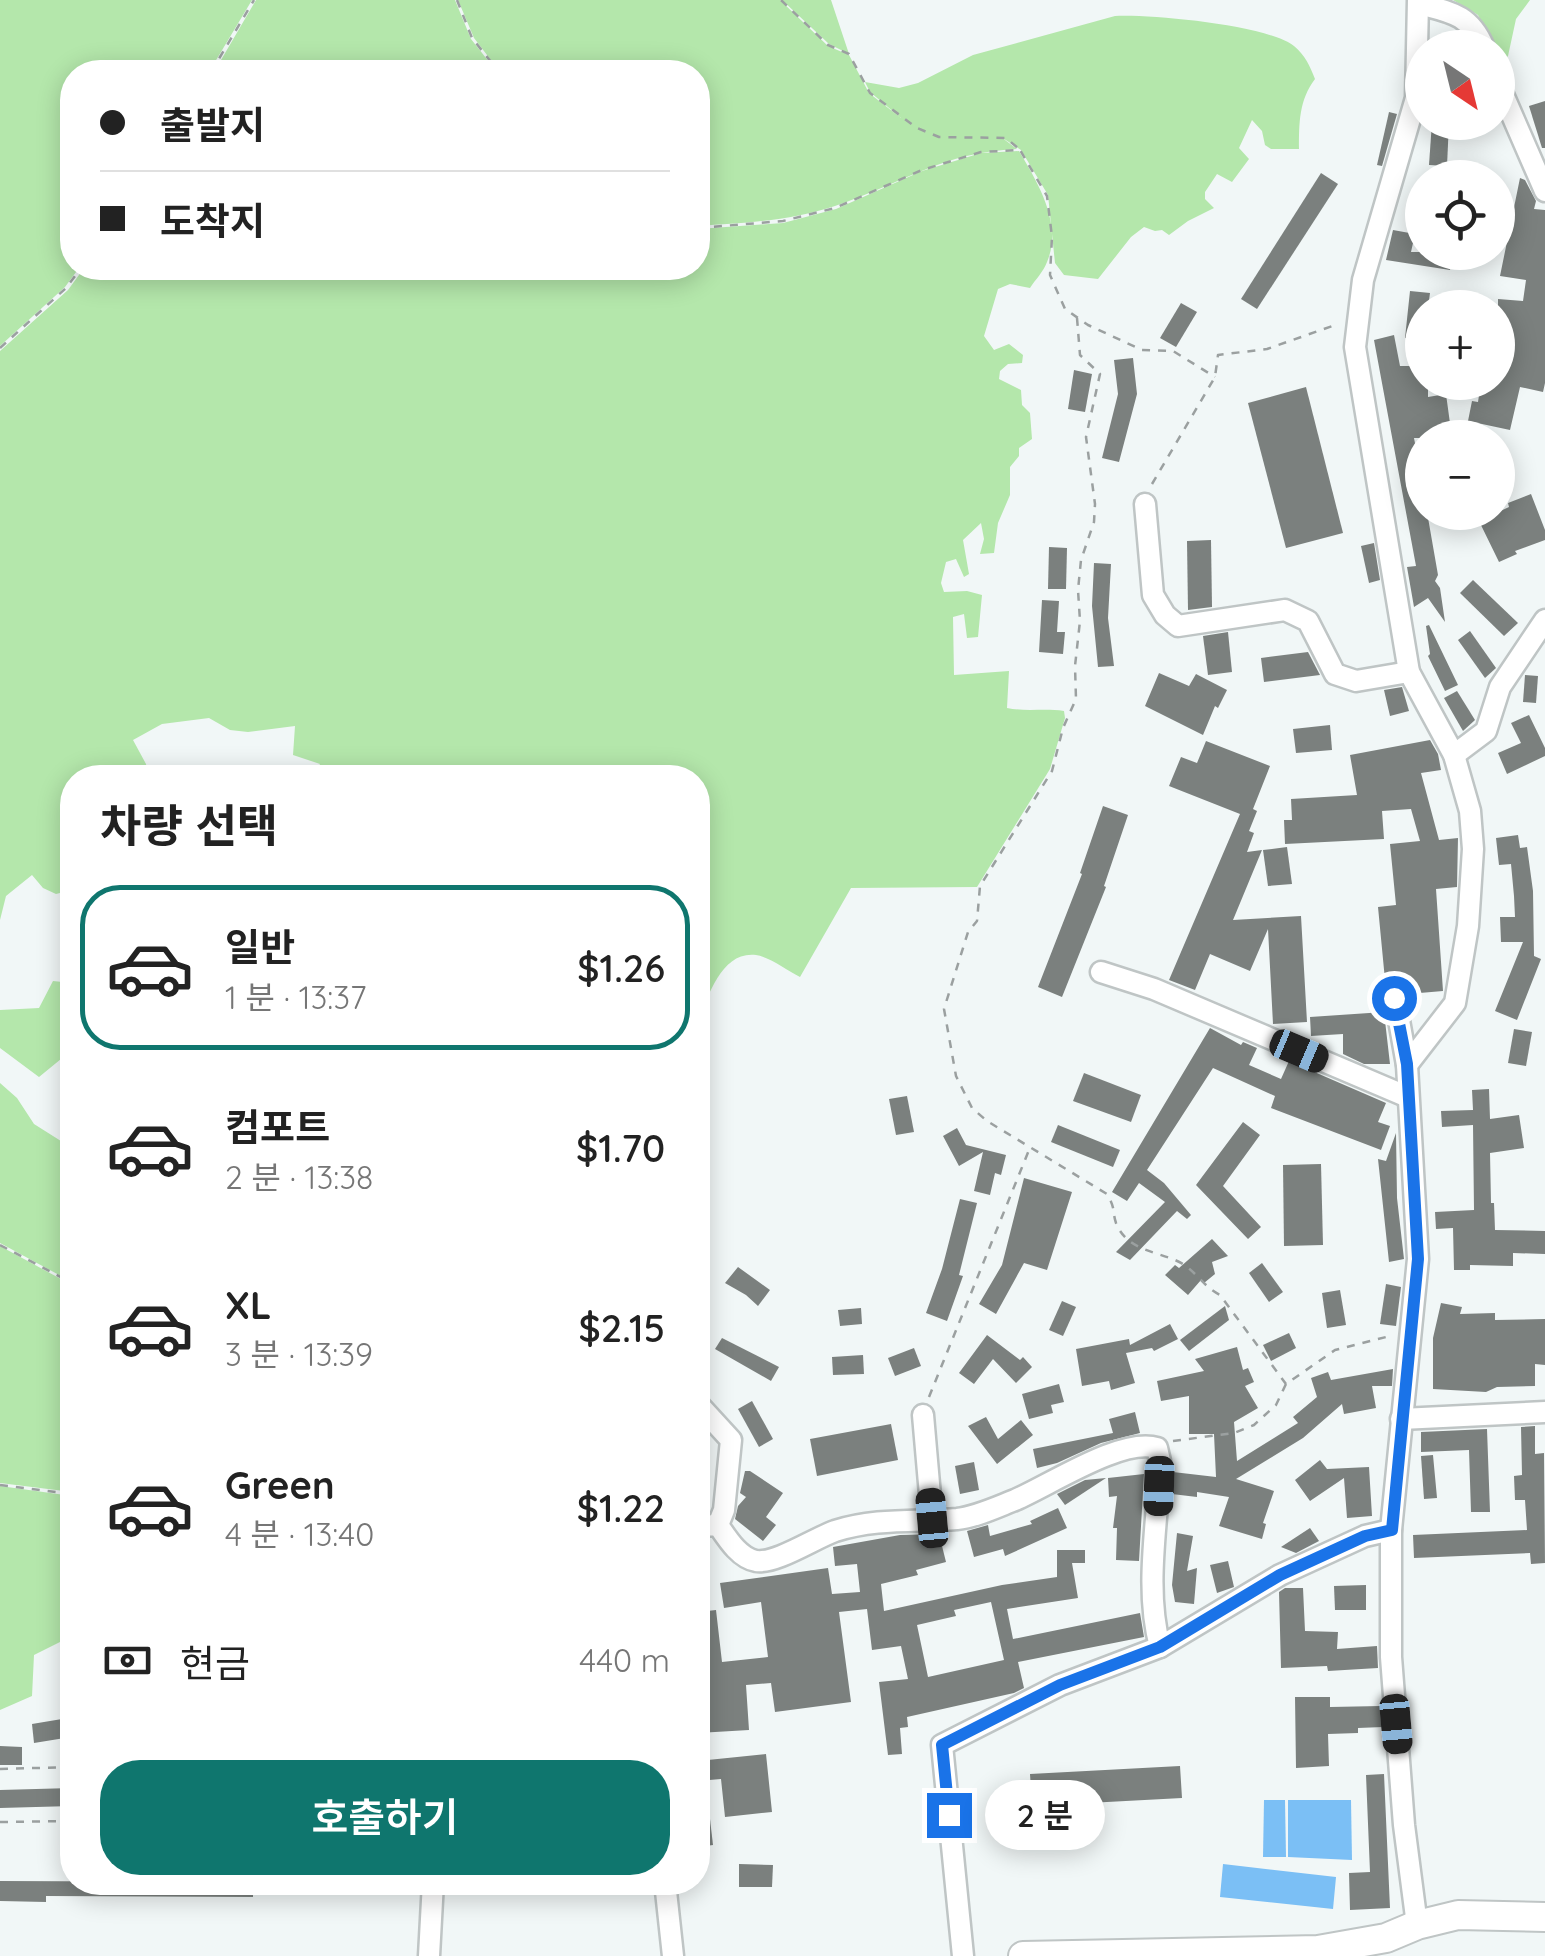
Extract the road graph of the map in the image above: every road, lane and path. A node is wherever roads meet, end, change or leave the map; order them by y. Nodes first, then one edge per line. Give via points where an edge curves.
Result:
1 (254, 0) edge
2 (457, 0) edge
3 (782, 0) edge
4 (1418, 2) edge
5 (1474, 30) edge
6 (218, 60) edge
7 (489, 60) edge
8 (1515, 122) edge
9 (1020, 150) junction
10 (1545, 191) edge
11 (710, 227) edge
12 (72, 280) edge
13 (1358, 317) junction
14 (1078, 318) junction
15 (0, 348) edge
16 (1215, 378) junction
17 (1144, 504) joint
18 (1545, 620) edge
19 (1409, 672) junction
20 (1454, 755) junction
21 (1102, 972) dead end
22 (1394, 998) dead end
23 (1407, 1064) junction
24 (1408, 1098) junction
25 (1029, 1148) junction
26 (0, 1245) edge
27 (60, 1277) edge
28 (1411, 1331) junction
29 (1286, 1384) junction
30 (1545, 1412) edge
31 (923, 1414) joint
32 (710, 1417) edge
33 (1401, 1419) junction
34 (1146, 1445) junction
35 (0, 1485) edge
36 (60, 1492) edge
37 (932, 1518) junction
38 (710, 1524) edge
39 (710, 1528) edge
40 (1392, 1530) junction
41 (1160, 1647) junction
42 (60, 1767) edge
43 (0, 1769) edge
44 (60, 1821) edge
45 (0, 1822) edge
46 (432, 1895) edge
47 (666, 1895) edge
48 (1545, 1917) edge
49 (1417, 1925) junction
50 (429, 1956) edge
51 (673, 1956) edge
52 (964, 1956) edge
53 (1024, 1956) edge

1 - 6 path
2 - 7 path
3 - 9 path via 828,45 849,54 870,92 916,128 939,137 1006,138
4 - 5 street via 1460,14
4 - 13 street via 1416,98
8 - 10 street
9 - 11 path via 981,152 783,221
9 - 14 path via 1047,196 1050,275 1065,309
12 - 15 path
13 - 16 path via 1267,349 1218,355
13 - 19 street via 1358,382
14 - 16 path via 1142,350 1173,351
14 - 25 path via 1080,355 1100,374 1086,438 1096,504 1081,560 1076,699 1052,771 980,886 977,920 944,1009 956,1076 972,1108
16 - 17 path
17 - 19 street via 1153,595 1178,626 1285,610 1308,622 1335,674 1356,680
18 - 20 street via 1500,688 1486,731
19 - 20 street
20 - 23 street via 1470,811 1468,926 1456,1002
21 - 24 street
22 - 23 street
23 - 24 street
24 - 28 street via 1418,1259
25 - 29 path via 1107,1194 1128,1238 1184,1265 1220,1295
25 - 31 path
26 - 27 path
28 - 29 path via 1335,1350
28 - 33 street
29 - 34 path via 1276,1405 1254,1425
30 - 33 street
31 - 37 street
32 - 38 street via 732,1440 724,1510
33 - 40 street
34 - 37 street via 985,1511
34 - 41 street via 1157,1448 1160,1461 1151,1586
35 - 36 path
37 - 39 street via 867,1523 757,1561
40 - 41 street via 1280,1575
40 - 49 street via 1391,1657
41 - 52 street via 1060,1685 942,1745
42 - 43 path
44 - 45 path
46 - 50 street
47 - 51 street
48 - 49 main road via 1458,1915
49 - 53 main road via 1386,1938 1318,1950

